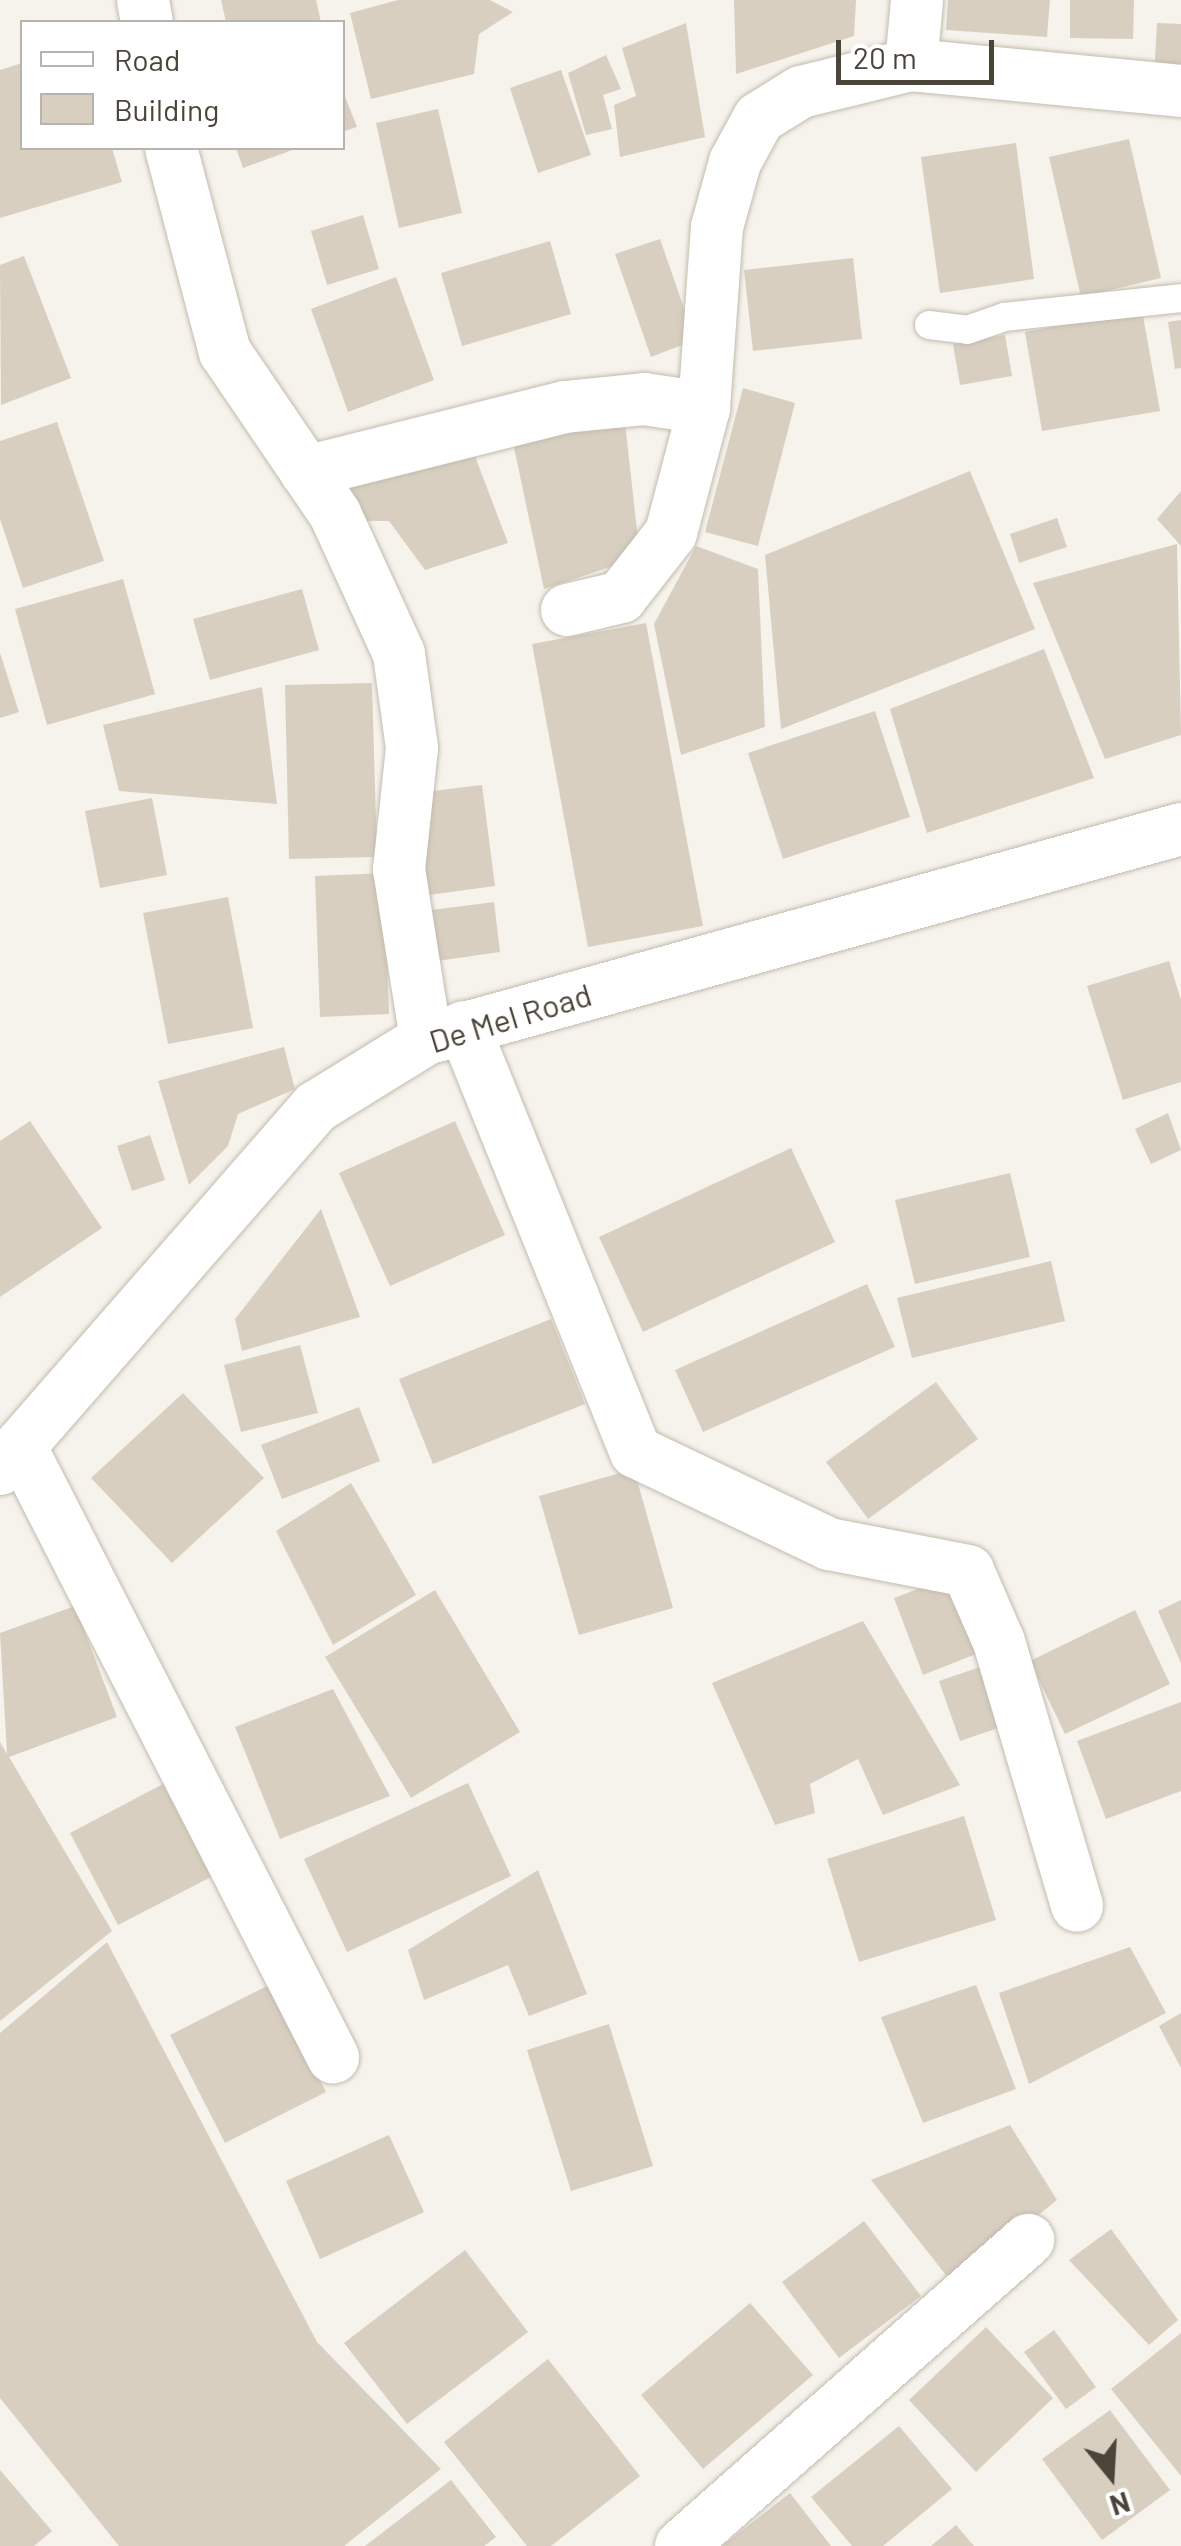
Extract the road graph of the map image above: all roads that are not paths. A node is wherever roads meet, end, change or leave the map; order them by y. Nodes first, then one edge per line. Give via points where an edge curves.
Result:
1 (918, 0) edge
2 (911, 65) junction
3 (1181, 91) edge
4 (173, 150) edge
5 (1181, 298) edge
6 (929, 325) dead end
7 (704, 408) junction
8 (306, 472) junction
9 (567, 610) dead end
10 (1180, 832) edge
11 (445, 1033) junction
12 (10, 1458) edge
13 (1077, 1906) dead end
14 (333, 2057) dead end
15 (1028, 2240) dead end
16 (680, 2546) edge

1 - 2 street
2 - 3 street
2 - 7 street via 801,92 752,130 717,227
4 - 8 street via 225,352
5 - 6 lane via 1004,318 967,330
7 - 8 street via 644,398 566,406
7 - 9 street via 671,533 621,597
8 - 11 street via 335,514 399,654 412,748 399,868
10 - 11 street, De Mel Road
11 - 12 street, De Mel Road via 316,1107
11 - 13 street via 636,1452 829,1544 968,1571 999,1642
12 - 14 street
15 - 16 street

